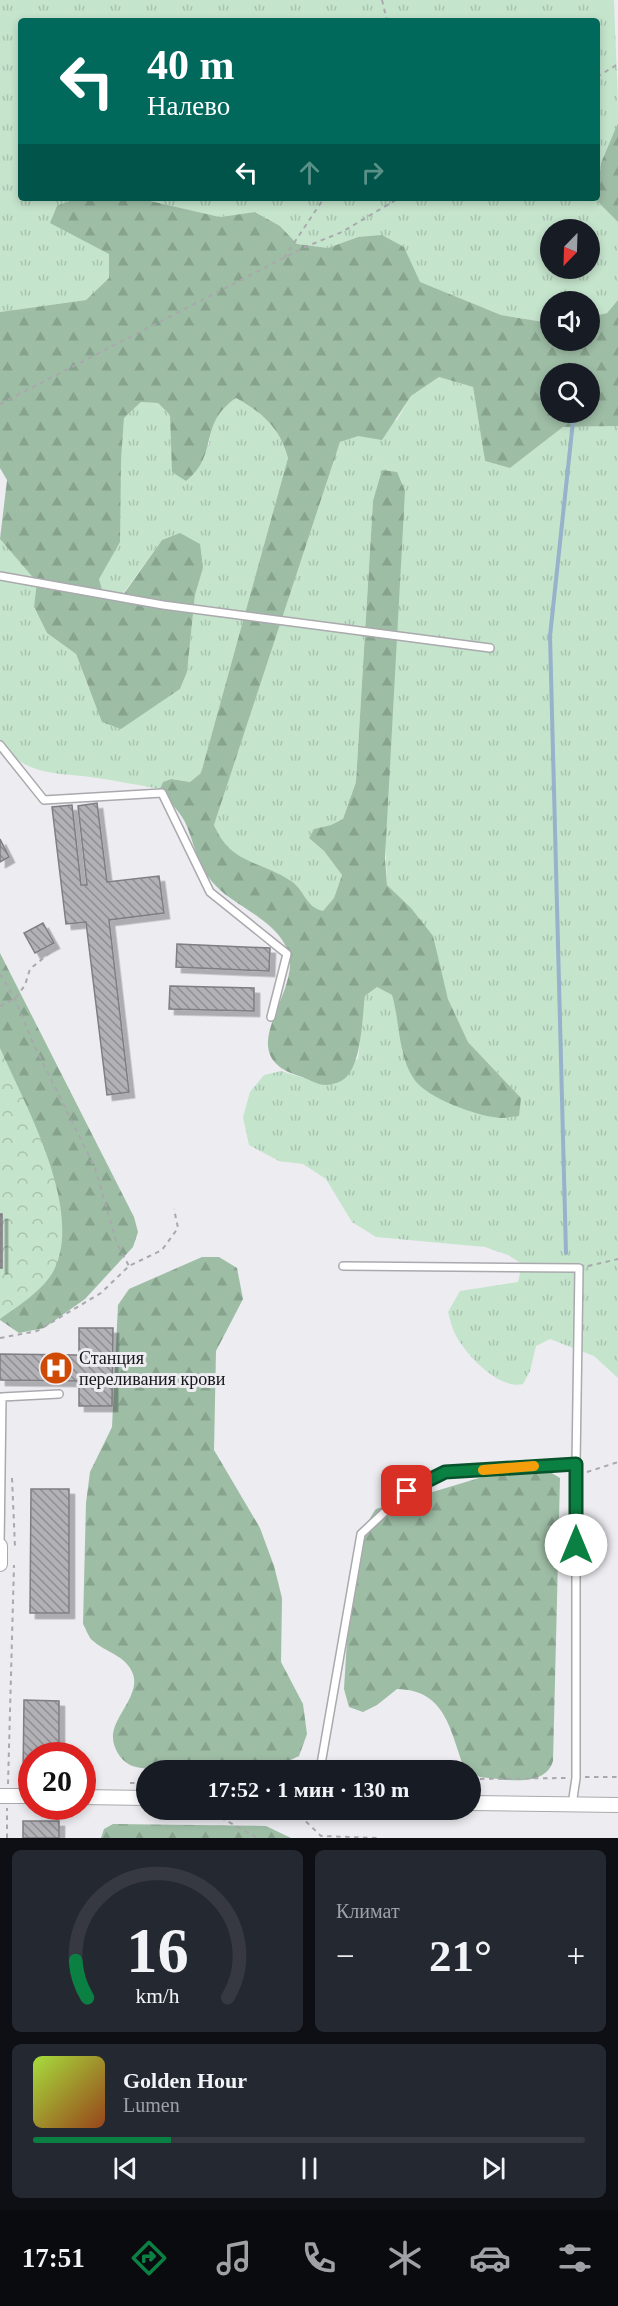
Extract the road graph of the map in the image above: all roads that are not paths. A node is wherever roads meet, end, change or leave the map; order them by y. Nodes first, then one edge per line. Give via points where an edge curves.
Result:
1 (0, 576) edge
2 (490, 648) dead end
3 (0, 745) edge
4 (271, 1017) dead end
5 (343, 1266) dead end
6 (59, 1394) dead end
7 (1, 1417) edge
8 (576, 1464) junction
9 (0, 1546) edge
10 (7, 1564) edge
11 (322, 1760) edge
12 (96, 1797) edge
13 (136, 1798) edge
14 (481, 1803) edge
15 (572, 1805) junction
16 (618, 1805) edge

1 - 2 lane via 163,605
3 - 4 lane via 45,800 162,793 210,892 287,954
5 - 8 lane via 579,1268
6 - 7 lane via 2,1397
7 - 9 lane
8 - 11 lane via 445,1472 407,1491 361,1534
8 - 15 lane via 576,1778
9 - 10 street
12 - 13 street
14 - 15 street
15 - 16 street

